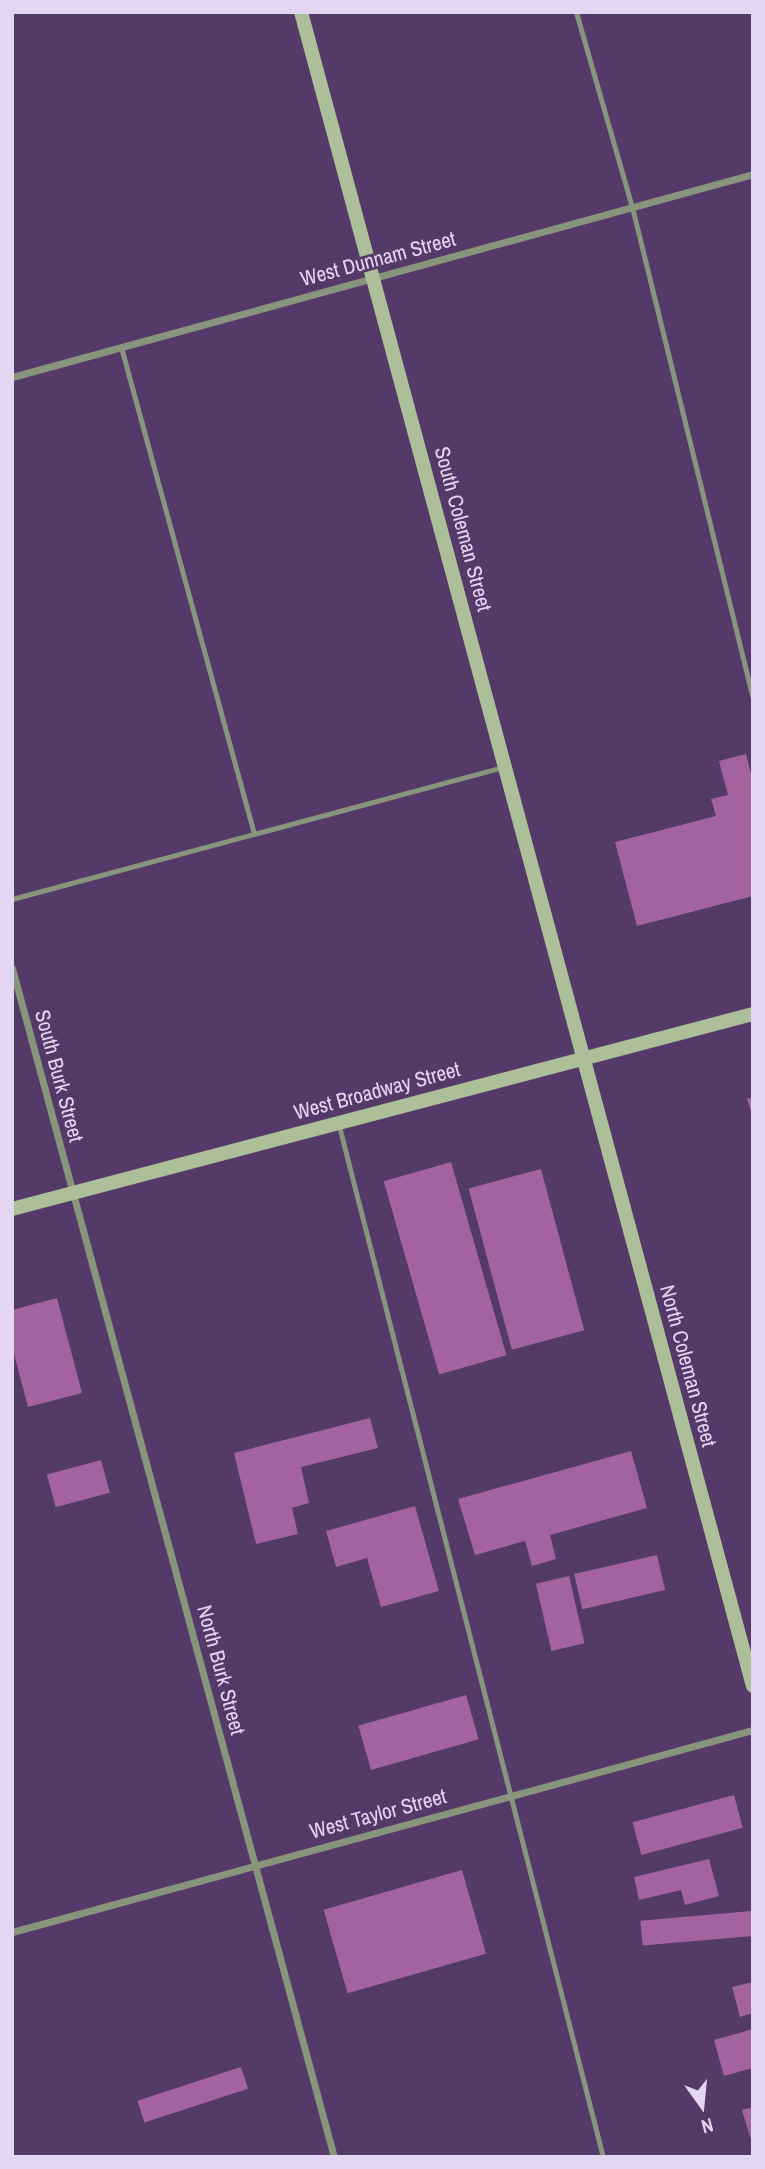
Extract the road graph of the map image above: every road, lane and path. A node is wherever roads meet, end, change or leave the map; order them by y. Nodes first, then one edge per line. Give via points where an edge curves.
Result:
1 (300, 12) edge
2 (576, 12) edge
3 (753, 174) edge
4 (632, 207) junction
5 (373, 278) junction
6 (121, 348) junction
7 (12, 377) edge
8 (753, 699) edge
9 (506, 767) junction
10 (254, 834) junction
11 (12, 899) edge
12 (12, 968) edge
13 (753, 1014) edge
14 (585, 1058) junction
15 (338, 1123) junction
16 (72, 1193) junction
17 (12, 1209) edge
18 (753, 1686) edge
19 (753, 1730) edge
20 (511, 1796) junction
21 (256, 1866) junction
22 (12, 1932) edge
23 (334, 2157) edge
24 (603, 2157) edge

1 - 5 street, South Coleman Street
2 - 4 lane
3 - 4 street, West Dunnam Street
4 - 5 street, West Dunnam Street
4 - 8 lane
5 - 6 street, West Dunnam Street
5 - 9 street, South Coleman Street
6 - 7 street, West Dunnam Street
6 - 10 lane
9 - 10 lane
9 - 14 street, South Coleman Street
10 - 11 lane
12 - 16 street, South Burk Street
13 - 14 street, West Broadway Street
14 - 15 street, West Broadway Street
14 - 18 street, North Coleman Street
15 - 16 street, West Broadway Street
15 - 20 lane
16 - 17 street, West Broadway Street
16 - 21 street, North Burk Street
19 - 20 street, West Taylor Street
20 - 21 street, West Taylor Street
20 - 24 lane
21 - 22 street, West Taylor Street
21 - 23 street, North Burk Street

